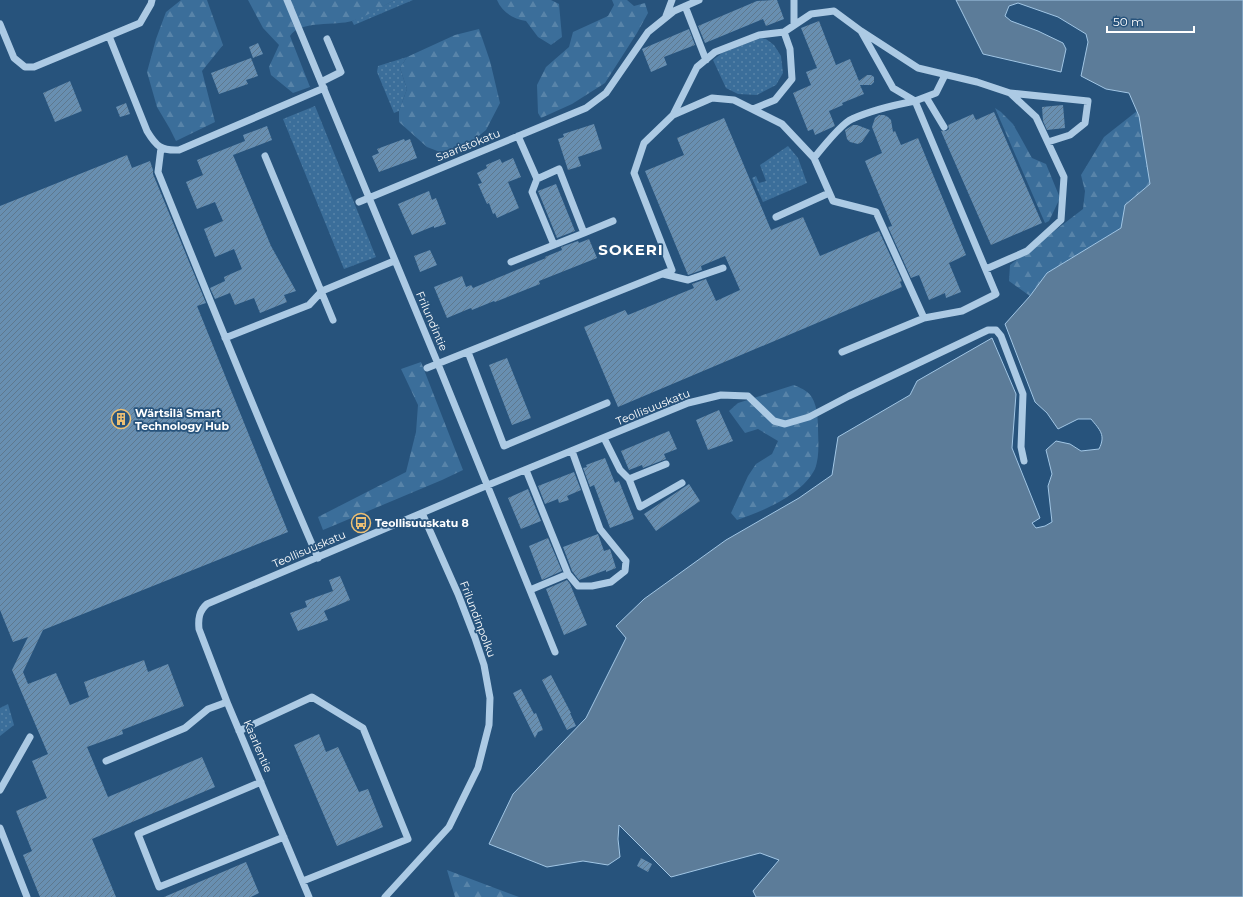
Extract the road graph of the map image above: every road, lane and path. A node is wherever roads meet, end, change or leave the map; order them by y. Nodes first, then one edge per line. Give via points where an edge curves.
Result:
1 (152, 0) edge
2 (287, 0) edge
3 (672, 0) edge
4 (699, 0) edge
5 (794, 0) edge
6 (685, 6) junction
7 (665, 18) junction
8 (0, 24) edge
9 (794, 25) junction
10 (861, 31) junction
11 (784, 32) junction
12 (108, 36) junction
13 (327, 39) dead end
14 (706, 60) junction
15 (945, 74) junction
16 (322, 85) junction
17 (1010, 93) junction
18 (926, 97) junction
19 (915, 101) junction
20 (753, 110) junction
21 (673, 115) junction
22 (944, 127) dead end
23 (518, 136) junction
24 (1048, 142) junction
25 (161, 148) junction
26 (265, 156) dead end
27 (814, 158) junction
28 (536, 179) junction
29 (829, 193) junction
30 (368, 198) junction
31 (358, 202) dead end
32 (776, 217) dead end
33 (613, 221) dead end
34 (584, 233) junction
35 (554, 245) junction
36 (394, 261) junction
37 (511, 262) dead end
38 (722, 268) dead end
39 (986, 269) junction
40 (663, 274) junction
41 (322, 291) junction
42 (924, 318) junction
43 (333, 320) dead end
44 (225, 338) junction
45 (468, 352) junction
46 (842, 352) dead end
47 (438, 364) junction
48 (427, 368) dead end
49 (607, 403) dead end
50 (604, 438) junction
51 (572, 451) junction
52 (1024, 461) dead end
53 (666, 464) dead end
54 (526, 470) junction
55 (629, 479) junction
56 (682, 483) dead end
57 (488, 485) junction
58 (422, 513) junction
59 (318, 558) junction
60 (568, 574) junction
61 (530, 590) junction
62 (207, 604) joint
63 (555, 652) dead end
64 (227, 702) junction
65 (239, 730) junction
66 (30, 737) dead end
67 (106, 761) dead end
68 (261, 782) junction
69 (0, 790) edge
70 (0, 828) edge
71 (284, 837) junction
72 (303, 881) junction
73 (27, 897) edge
74 (309, 897) edge
75 (385, 897) edge

1 - 12 street via 140,23
2 - 16 street, Frilundintie
3 - 7 street
4 - 6 street, Saaristokatu
5 - 9 street
6 - 7 street, Saaristokatu
6 - 14 street
7 - 23 street, Saaristokatu via 648,32 606,93 586,108
8 - 12 street via 14,58 25,67 34,67
9 - 10 street via 811,14 834,11
9 - 11 street
10 - 15 street via 918,68
10 - 19 street via 893,88
11 - 14 street via 759,35 715,52
11 - 20 street via 790,48 792,79 775,100
12 - 25 street via 147,131
13 - 16 street via 341,72
14 - 21 street via 697,67
15 - 17 street
15 - 18 street via 936,93
16 - 25 street via 179,150 169,151
16 - 30 street, Frilundintie
17 - 24 street via 1036,117
17 - 24 street via 1088,101 1085,123 1070,135
18 - 19 street
18 - 22 street
19 - 27 street via 851,119
19 - 39 street
20 - 21 street via 734,100 712,98
20 - 27 street via 782,124
21 - 40 street via 644,144 634,173 672,270
23 - 28 street
23 - 30 street, Saaristokatu
24 - 39 street via 1064,177 1061,220 1027,251
25 - 44 street via 158,172
26 - 41 street
27 - 29 street
28 - 34 street via 559,169
28 - 35 street via 532,192
29 - 32 street
29 - 42 street via 833,201 876,212
30 - 31 street, Saaristokatu
30 - 36 street, Frilundintie
33 - 34 street
34 - 35 street
35 - 37 street
36 - 41 street
36 - 47 street, Frilundintie
38 - 40 street via 688,280
39 - 42 street via 996,294 962,311
40 - 45 street
41 - 43 street
41 - 44 street via 309,305
42 - 46 street
44 - 59 street
45 - 47 street
45 - 49 street via 504,446
47 - 48 street
47 - 57 street, Frilundintie
50 - 51 street, Teollisuuskatu
50 - 52 street, Teollisuuskatu via 688,404 721,395 748,396 774,421 785,424 809,417 988,330 996,330 1001,336 1023,394 1021,447
50 - 55 street via 620,470
51 - 54 street, Teollisuuskatu
51 - 60 street via 600,529 626,561 625,571 611,582 578,586
53 - 55 street
54 - 57 street, Teollisuuskatu
54 - 60 street
55 - 56 street via 640,507
57 - 58 street, Teollisuuskatu
57 - 61 street, Frilundintie
58 - 59 street, Teollisuuskatu
58 - 75 street, Frilundinpolku via 458,594 484,665 490,698 489,725 478,768 449,827
59 - 62 street, Teollisuuskatu
60 - 61 street
61 - 63 street, Frilundintie
62 - 64 street, Kaarlentie via 201,609 199,629
64 - 65 street, Kaarlentie
64 - 67 street via 208,709 185,728
65 - 68 street, Kaarlentie
65 - 72 street via 312,697 363,728 408,839
66 - 69 street
68 - 71 street, Kaarlentie
68 - 71 street via 138,834 159,887
70 - 73 street
71 - 72 street, Kaarlentie
72 - 74 street, Kaarlentie

